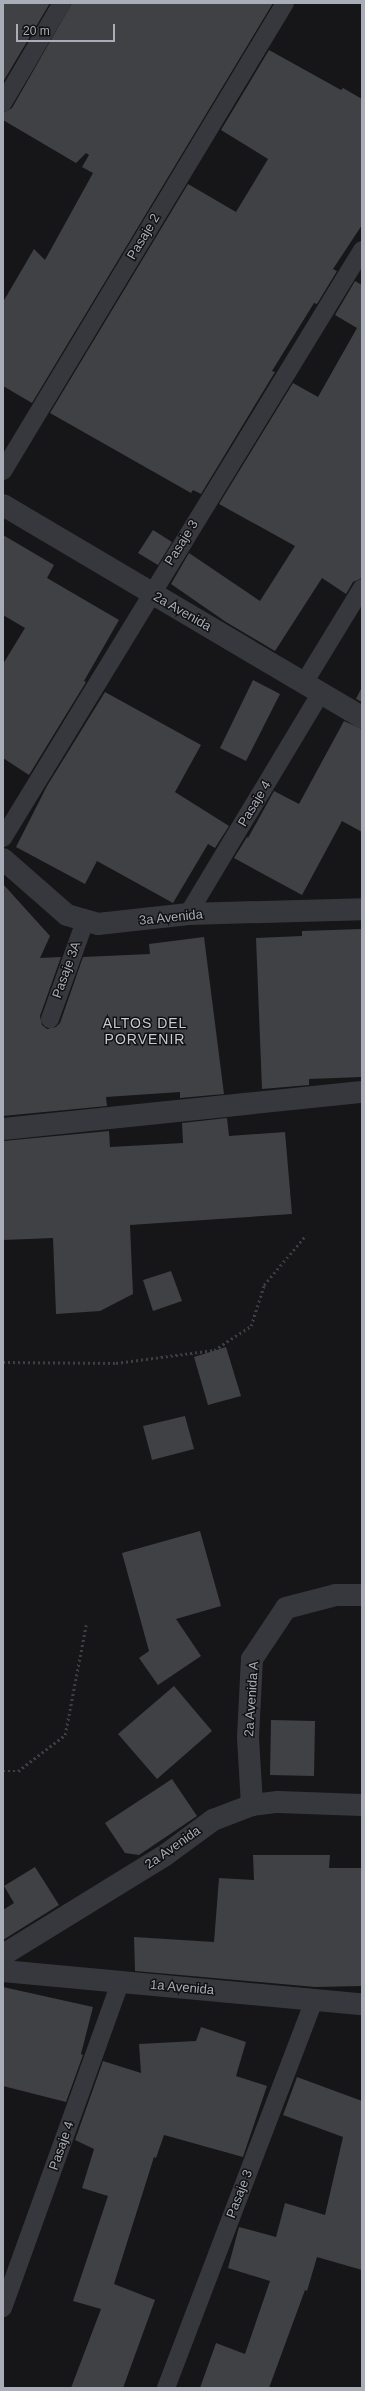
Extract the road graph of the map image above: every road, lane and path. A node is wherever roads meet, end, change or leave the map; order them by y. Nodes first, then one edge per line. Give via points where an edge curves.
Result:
1 (62, 3) edge
2 (285, 3) edge
3 (3, 103) edge
4 (362, 250) edge
5 (3, 471) edge
6 (3, 504) edge
7 (362, 588) edge
8 (151, 594) junction
9 (313, 688) junction
10 (362, 717) edge
11 (3, 838) edge
12 (3, 860) edge
13 (362, 909) edge
14 (188, 914) junction
15 (84, 920) junction
16 (50, 1019) dead end
17 (362, 1092) edge
18 (3, 1129) edge
19 (306, 1235) dead end
20 (3, 1362) edge
21 (362, 1595) edge
22 (86, 1625) dead end
23 (3, 1771) edge
24 (252, 1805) junction
25 (362, 1805) edge
26 (3, 1955) edge
27 (3, 1971) edge
28 (120, 1983) junction
29 (314, 2000) junction
30 (362, 2004) edge
31 (3, 2308) edge
32 (166, 2388) edge

1 - 3 lane
2 - 5 lane, Pasaje 2
4 - 8 lane, Pasaje 3
6 - 8 street, 2a Avenida
7 - 9 lane, Pasaje 4
8 - 9 street, 2a Avenida
8 - 11 lane, Pasaje 3
9 - 10 street, 2a Avenida
9 - 14 lane, Pasaje 4
12 - 15 street, 3a Avenida via 67,915
13 - 14 street, 3a Avenida
14 - 15 street, 3a Avenida via 98,924
15 - 16 lane, Pasaje 3A
17 - 18 street
19 - 20 path via 264,1285 251,1326 214,1350 116,1363
21 - 24 street, 2a Avenida A via 336,1595 286,1608 252,1659 248,1737
22 - 23 path via 65,1735 18,1771
24 - 25 street, 2a Avenida via 278,1802
24 - 26 street, 2a Avenida via 213,1820 164,1856
27 - 28 street, 1a Avenida
28 - 29 street, 1a Avenida
28 - 31 lane, Pasaje 4
29 - 30 street, 1a Avenida
29 - 32 lane, Pasaje 3

